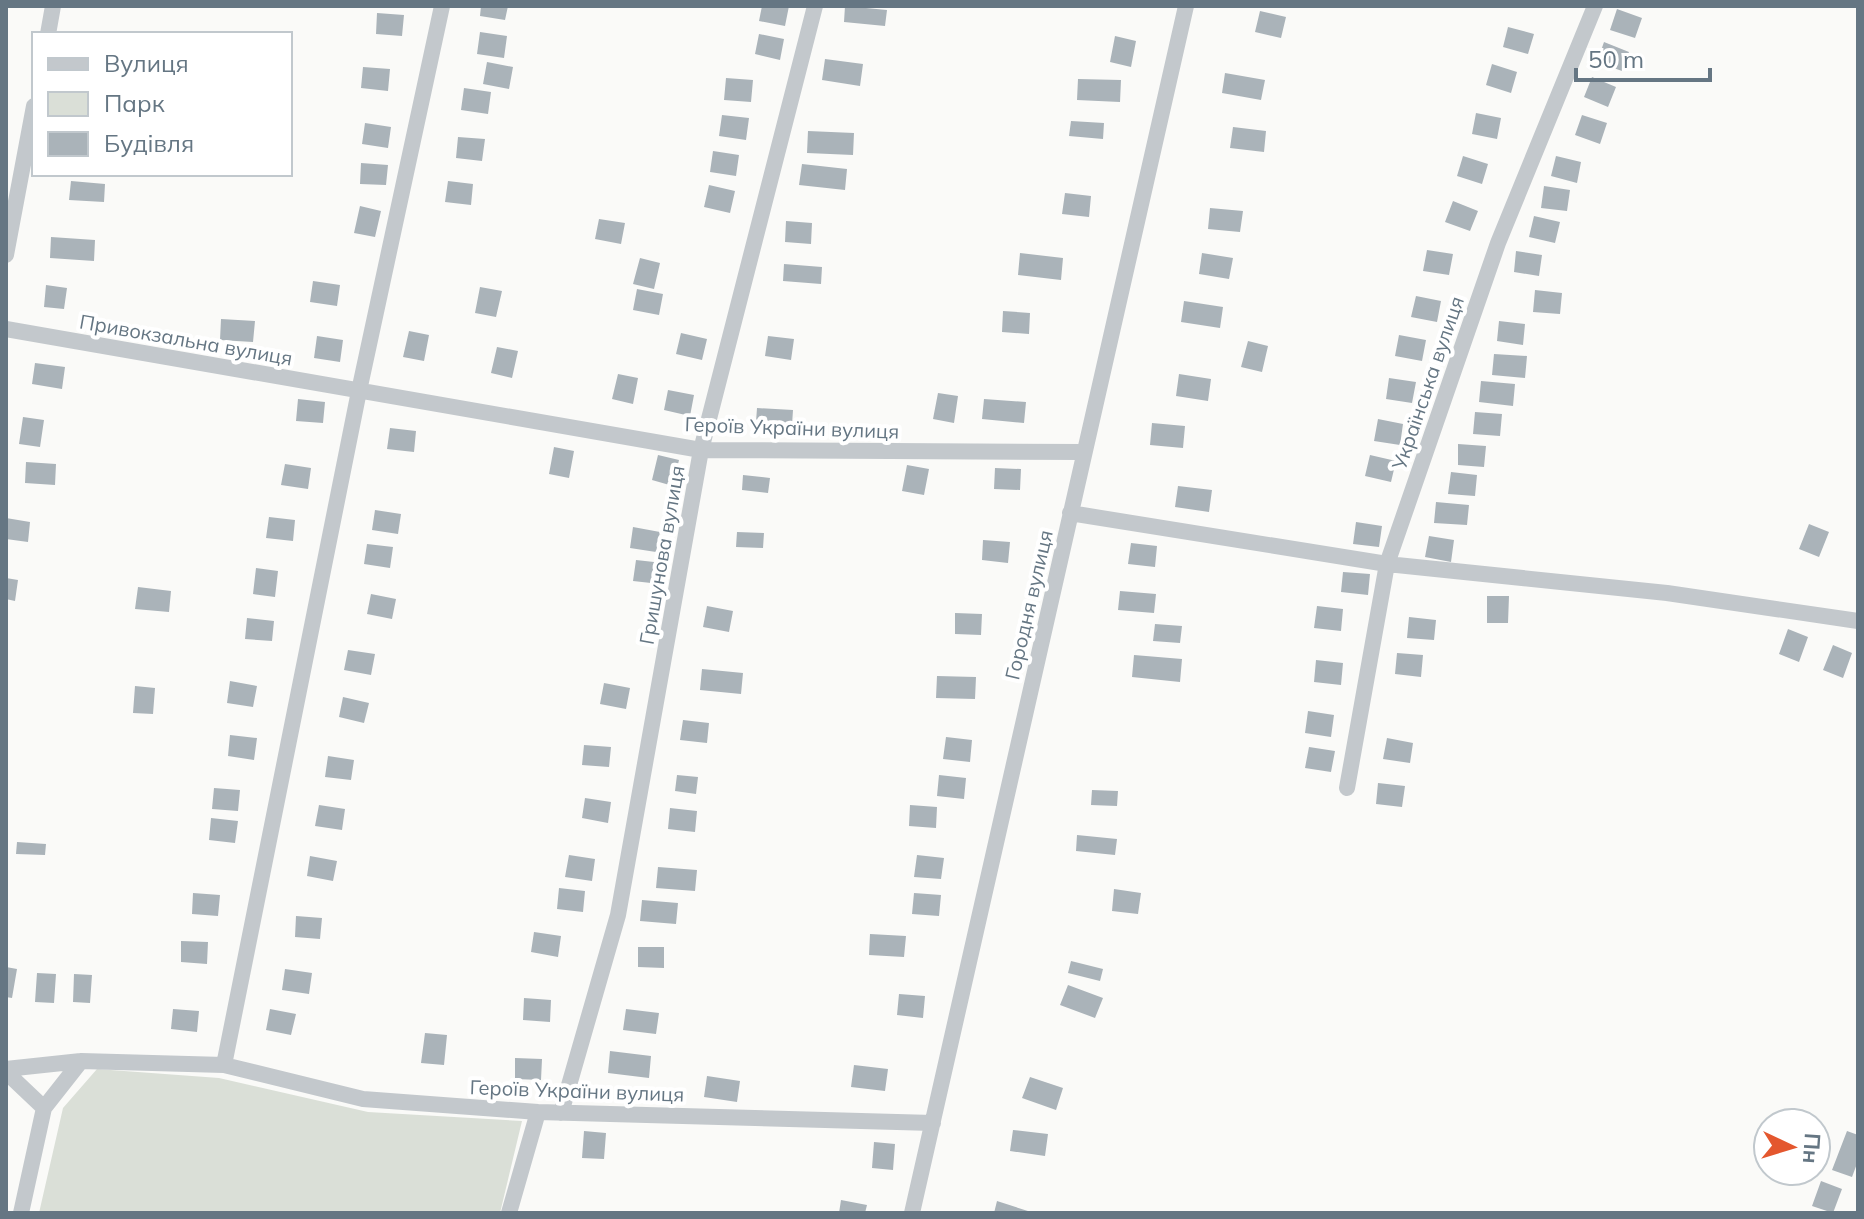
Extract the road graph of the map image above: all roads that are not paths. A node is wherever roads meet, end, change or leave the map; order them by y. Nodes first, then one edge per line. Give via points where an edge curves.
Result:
1 (53, 6) edge
2 (442, 6) edge
3 (815, 6) edge
4 (1186, 6) edge
5 (1595, 6) edge
6 (48, 32) edge
7 (32, 117) edge
8 (6, 255) edge
9 (6, 329) edge
10 (359, 391) junction
11 (701, 450) junction
12 (1084, 452) junction
13 (1070, 513) junction
14 (1387, 564) junction
15 (1858, 621) edge
16 (1347, 788) dead end
17 (81, 1061) junction
18 (224, 1065) junction
19 (6, 1071) edge
20 (44, 1108) junction
21 (538, 1112) junction
22 (561, 1113) junction
23 (933, 1123) junction
24 (21, 1213) edge
25 (509, 1213) edge
26 (912, 1213) edge

1 - 6 street
2 - 10 street
3 - 11 street, Гришунова вулиця
4 - 12 street, Городня вулиця
5 - 14 street, Українська вулиця via 1498,243
7 - 8 street
9 - 10 street, Привокзальна вулиця
10 - 11 street, Героїв України вулиця
10 - 18 street
11 - 12 street, Героїв України вулиця
11 - 22 street, Гришунова вулиця via 618,915
12 - 13 street, Городня вулиця
13 - 14 street
13 - 23 street, Городня вулиця
14 - 15 street via 1667,593
14 - 16 street, Українська вулиця
17 - 18 street, Героїв України вулиця
17 - 19 street, Героїв України вулиця
17 - 20 street
18 - 21 street, Героїв України вулиця via 363,1099
19 - 20 street
20 - 24 street
21 - 22 street, Героїв України вулиця
21 - 25 street
22 - 23 street, Героїв України вулиця
23 - 26 street, Городня вулиця

